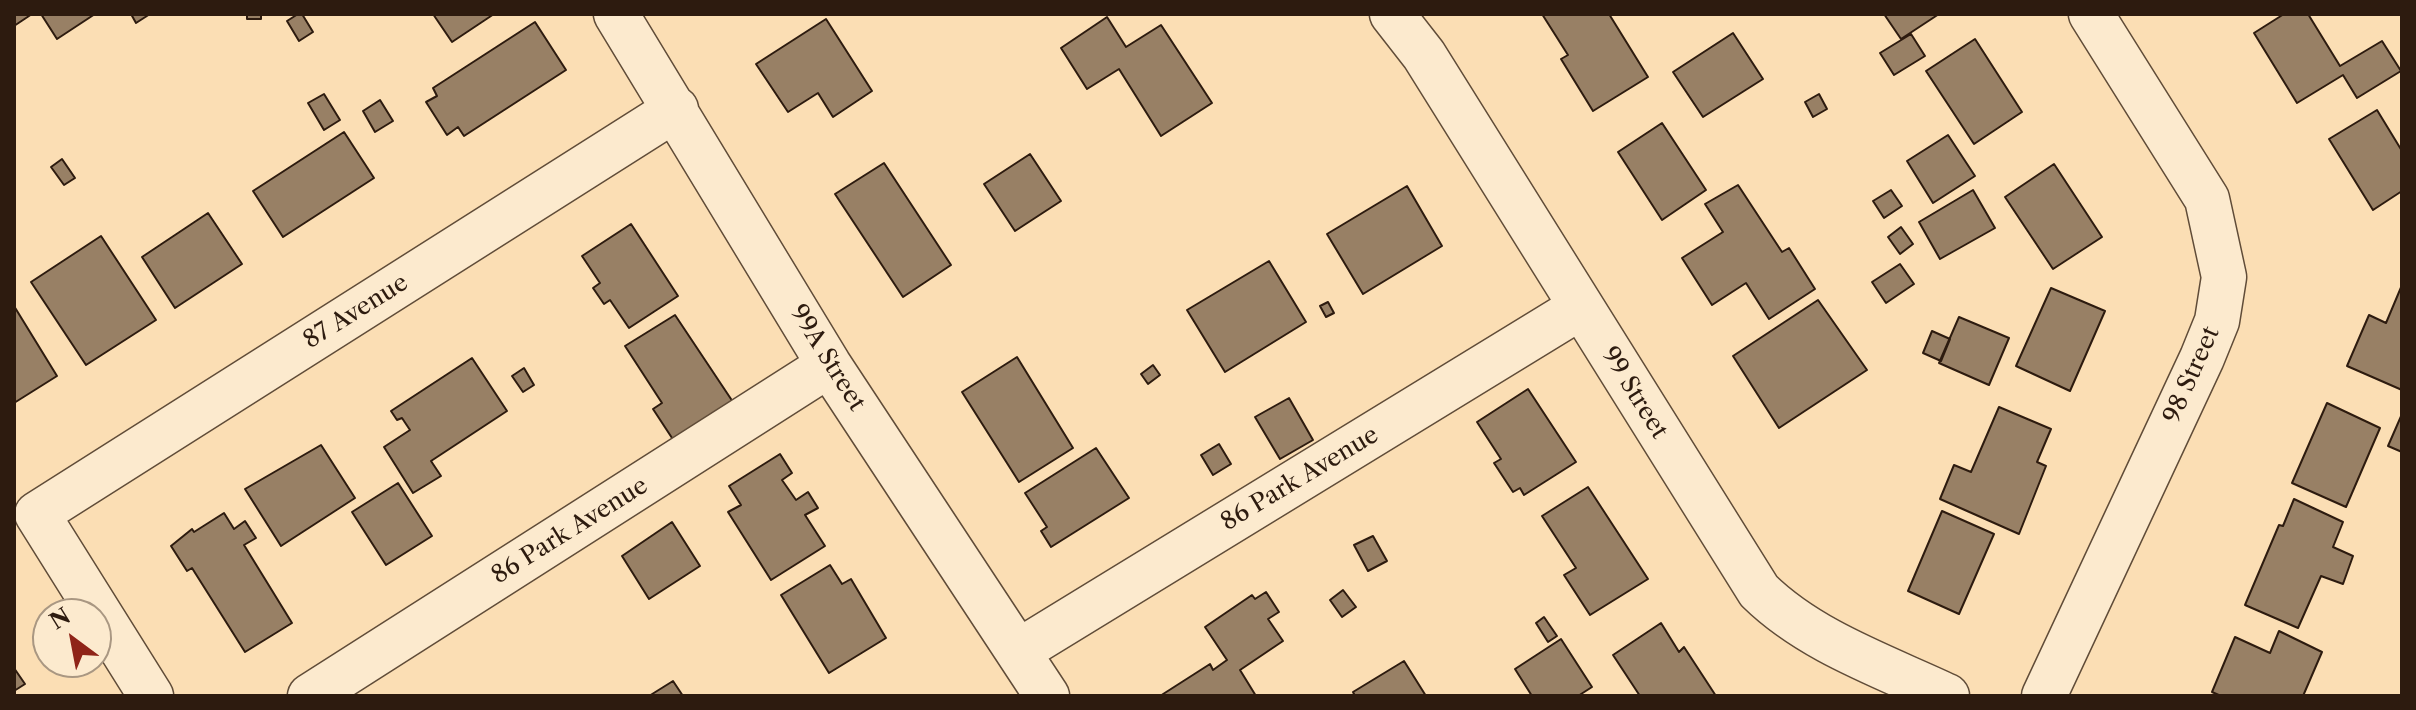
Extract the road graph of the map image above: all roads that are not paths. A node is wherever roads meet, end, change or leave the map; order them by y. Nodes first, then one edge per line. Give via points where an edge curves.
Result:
1 (616, 14) edge
2 (1392, 14) edge
3 (2091, 14) edge
4 (676, 109) junction
5 (1581, 307) junction
6 (829, 365) junction
7 (1019, 651) junction
8 (151, 696) edge
9 (310, 696) edge
10 (1047, 696) edge
11 (1947, 696) edge
12 (2044, 696) edge

1 - 4 street, 99A Street
2 - 5 street, 99 Street via 1424,55
3 - 12 street, 98 Street via 2207,199 2224,277 2217,321 2202,358
4 - 6 street, 99A Street
4 - 8 street, 87 Avenue via 37,514
5 - 7 street, 86 Park Avenue
5 - 11 street, 99 Street via 1759,591 1809,630
6 - 7 street, 99A Street
6 - 9 street, 86 Park Avenue
7 - 10 street, 99A Street

